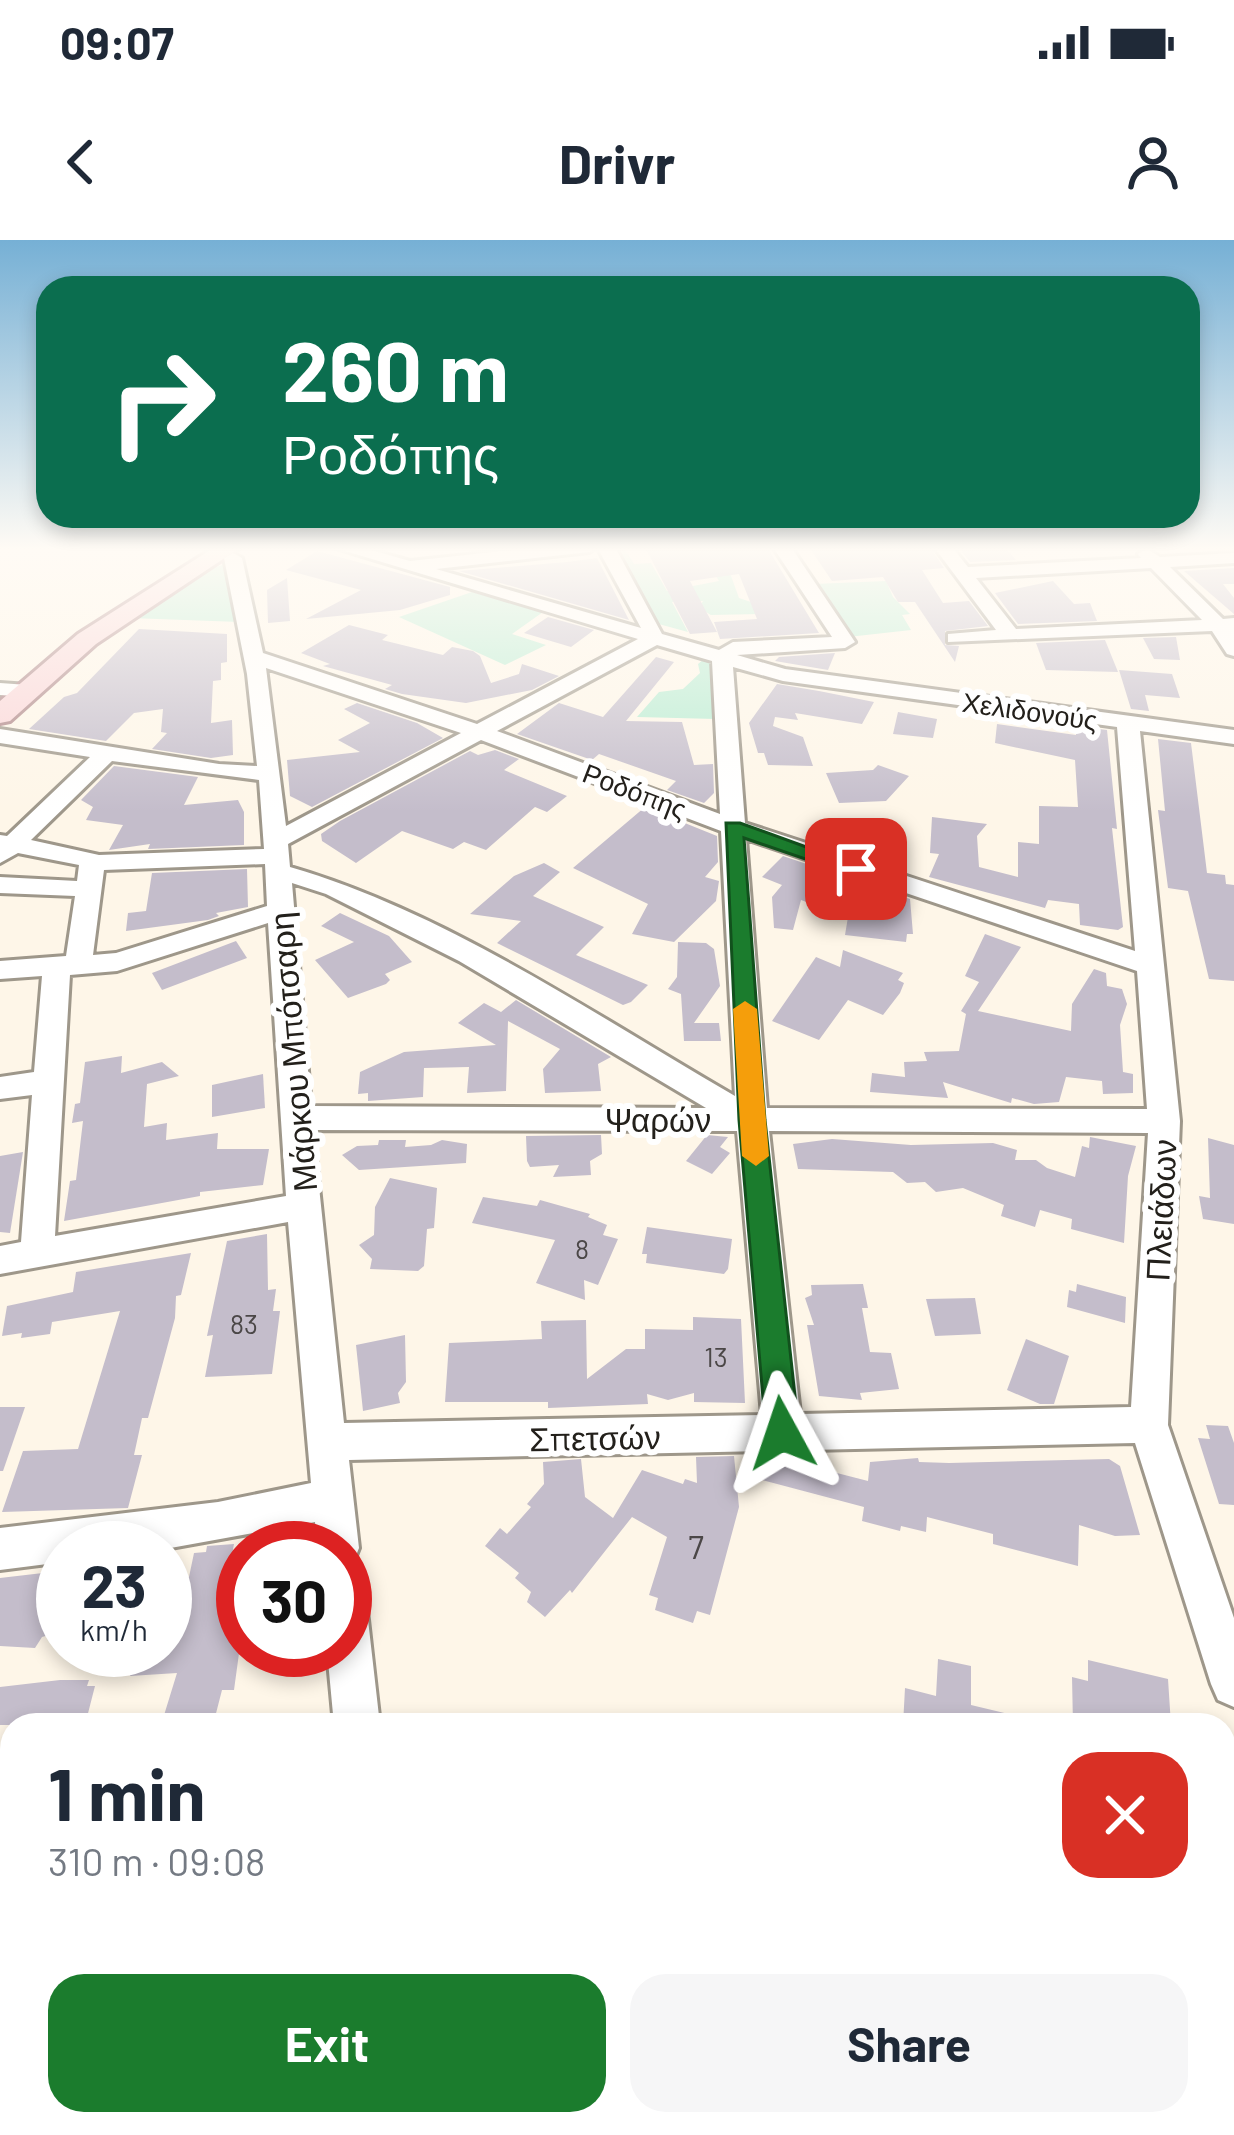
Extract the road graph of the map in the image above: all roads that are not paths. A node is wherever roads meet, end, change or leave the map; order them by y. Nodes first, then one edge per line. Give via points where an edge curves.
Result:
1 (93, 635) edge
2 (252, 635) edge
3 (640, 635) edge
4 (652, 635) edge
5 (841, 635) edge
6 (1002, 635) edge
7 (955, 638) dead end
8 (653, 639) junction
9 (254, 657) junction
10 (722, 658) junction
11 (0, 689) edge
12 (28, 691) junction
13 (0, 715) edge
14 (1128, 724) junction
15 (479, 732) junction
16 (0, 736) edge
17 (1234, 737) edge
18 (108, 752) junction
19 (266, 773) junction
20 (733, 827) junction
21 (4, 848) edge
22 (277, 856) junction
23 (90, 876) junction
24 (0, 885) edge
25 (280, 910) junction
26 (1153, 968) junction
27 (67, 969) junction
28 (0, 970) edge
29 (50, 1081) junction
30 (0, 1088) edge
31 (296, 1118) junction
32 (752, 1120) junction
33 (1164, 1121) junction
34 (304, 1206) junction
35 (38, 1253) junction
36 (0, 1260) edge
37 (1149, 1426) junction
38 (782, 1433) junction
39 (328, 1442) junction
40 (333, 1498) junction
41 (335, 1521) edge
42 (0, 1549) edge
43 (352, 1677) edge
44 (1234, 1684) edge
45 (356, 1713) edge

1 - 12 main road
2 - 9 street, Μάρκου Μπότσαρη
3 - 8 street, Χελιδονούς
4 - 8 street
5 - 10 street via 845,642 734,648
6 - 7 street
8 - 10 street, Χελιδονούς
8 - 15 street
9 - 15 street, Ροδόπης
9 - 19 street, Μάρκου Μπότσαρη
10 - 14 street, Χελιδονούς via 810,680
10 - 20 street
11 - 12 street
12 - 13 main road
14 - 17 street, Χελιδονούς
14 - 26 street, Πλειάδων
15 - 20 street, Ροδόπης
15 - 22 street
16 - 18 street
18 - 19 street
18 - 21 street
19 - 22 street, Μάρκου Μπότσαρη
20 - 26 street, Ροδόπης
20 - 32 street
21 - 23 street via 89,859
22 - 23 street
22 - 25 street, Μάρκου Μπότσαρη
22 - 32 street via 470,955
23 - 24 street
23 - 27 street
25 - 27 street via 152,954
25 - 31 street, Μάρκου Μπότσαρη
26 - 33 street, Πλειάδων
27 - 28 street
27 - 29 street
29 - 30 street
29 - 35 street
31 - 32 street, Ψαρών
31 - 34 street, Μάρκου Μπότσαρη
32 - 33 street, Ψαρών
32 - 38 street
33 - 37 street, Πλειάδων
34 - 35 street
34 - 39 street, Μάρκου Μπότσαρη
35 - 36 street
37 - 38 street, Σπετσών
37 - 44 street, Πλειάδων
38 - 39 street, Σπετσών
39 - 40 street, Μάρκου Μπότσαρη
40 - 41 street, Μάρκου Μπότσαρη
40 - 42 street via 218,1522
43 - 45 street

